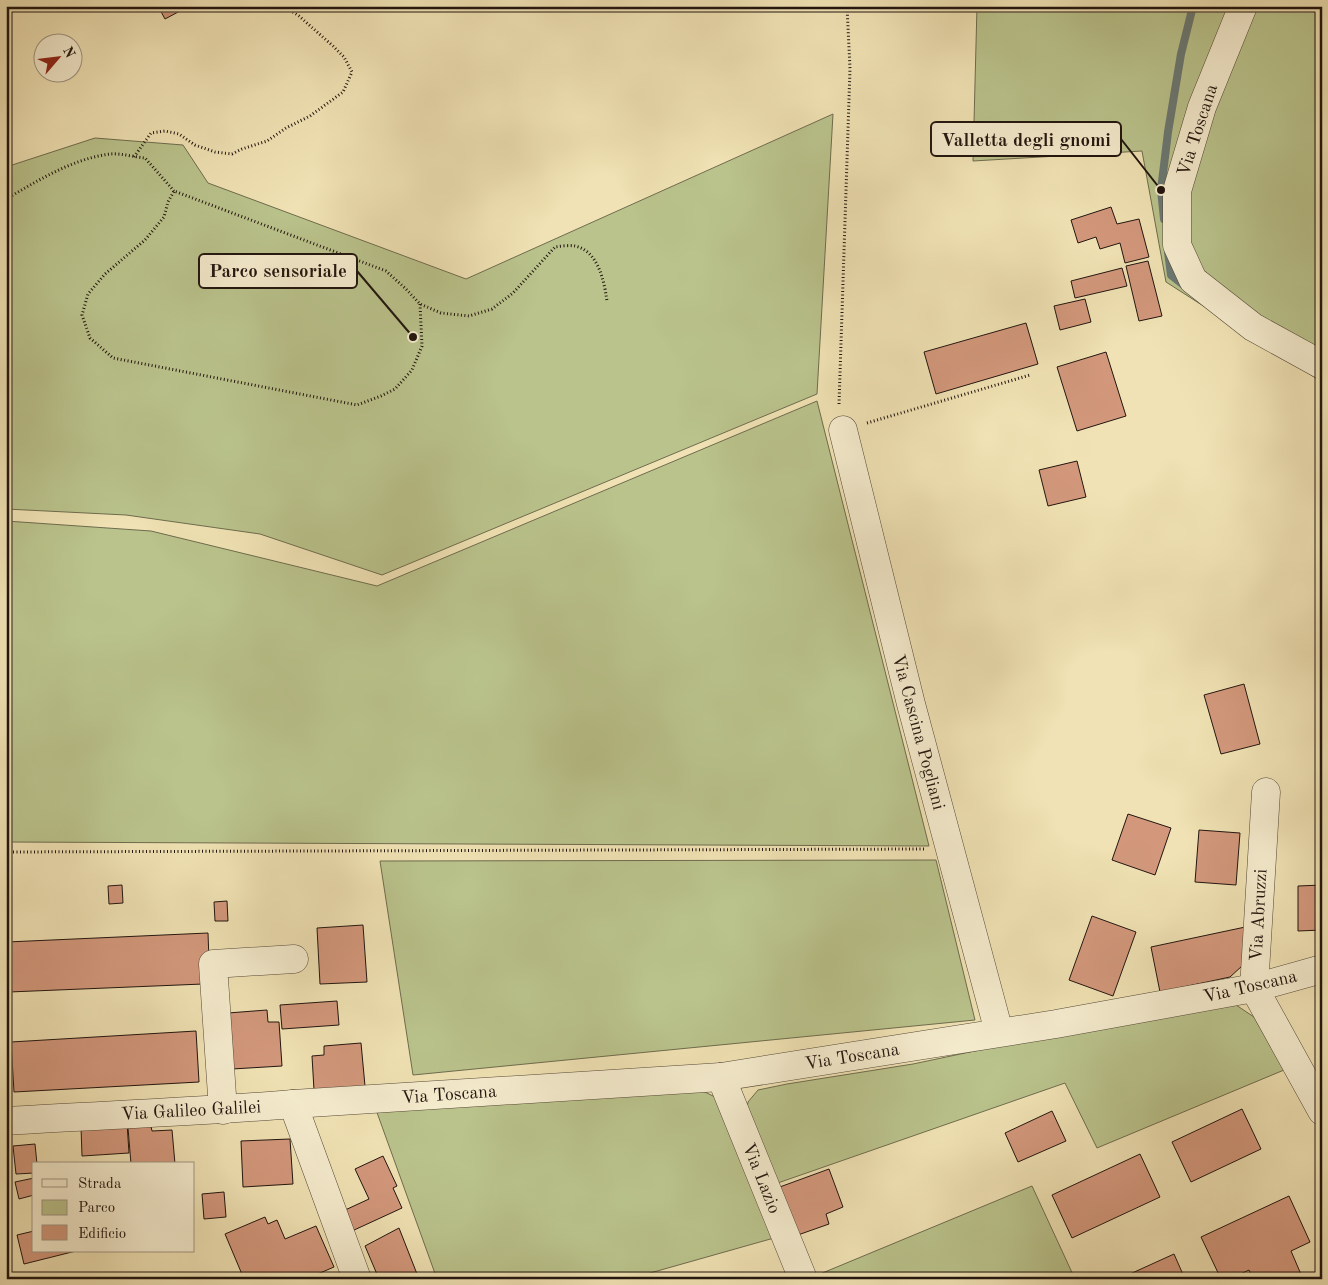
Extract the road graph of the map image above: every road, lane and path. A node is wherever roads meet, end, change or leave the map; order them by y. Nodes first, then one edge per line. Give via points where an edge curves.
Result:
1 (284, 6) edge
2 (847, 6) edge
3 (1243, 6) edge
4 (134, 157) junction
5 (174, 191) junction
6 (6, 198) edge
7 (608, 301) dead end
8 (420, 304) junction
9 (1322, 365) edge
10 (1030, 375) dead end
11 (843, 430) junction
12 (1266, 792) dead end
13 (950, 849) junction
14 (6, 852) edge
15 (294, 959) dead end
16 (1322, 969) edge
17 (1254, 988) junction
18 (999, 1032) junction
19 (721, 1077) junction
20 (376, 1099) joint
21 (293, 1104) junction
22 (223, 1110) junction
23 (1322, 1111) edge
24 (6, 1121) edge
25 (357, 1279) edge
26 (803, 1279) edge

1 - 4 path via 344,56 352,72 343,92 267,141 232,154 208,150 179,134 165,131 151,133
2 - 11 path via 850,69 838,400
3 - 9 street, Via Toscana via 1202,107 1176,191 1177,245 1193,280 1253,327
4 - 5 path via 145,158
4 - 6 path via 112,154 78,162
5 - 8 path via 386,272
5 - 8 path via 164,217 145,240 105,274 88,294 82,315 90,338 113,358 357,405 395,389 412,370 422,346
7 - 8 path via 598,266 589,252 574,246 555,247 513,293 492,309 469,316 441,313
10 - 11 path
11 - 13 street, Via Cascina Pogliani
12 - 17 street, Via Abruzzi
13 - 14 path
13 - 18 street, Via Cascina Pogliani
15 - 22 street via 213,964
16 - 17 street, Via Toscana
17 - 18 street, Via Toscana
17 - 23 street
18 - 19 street, Via Toscana
19 - 20 street, Via Toscana
19 - 26 street, Via Lazio
20 - 21 street, Via Galileo Galilei
21 - 22 street, Via Galileo Galilei
21 - 25 street
22 - 24 street, Via Galileo Galilei

